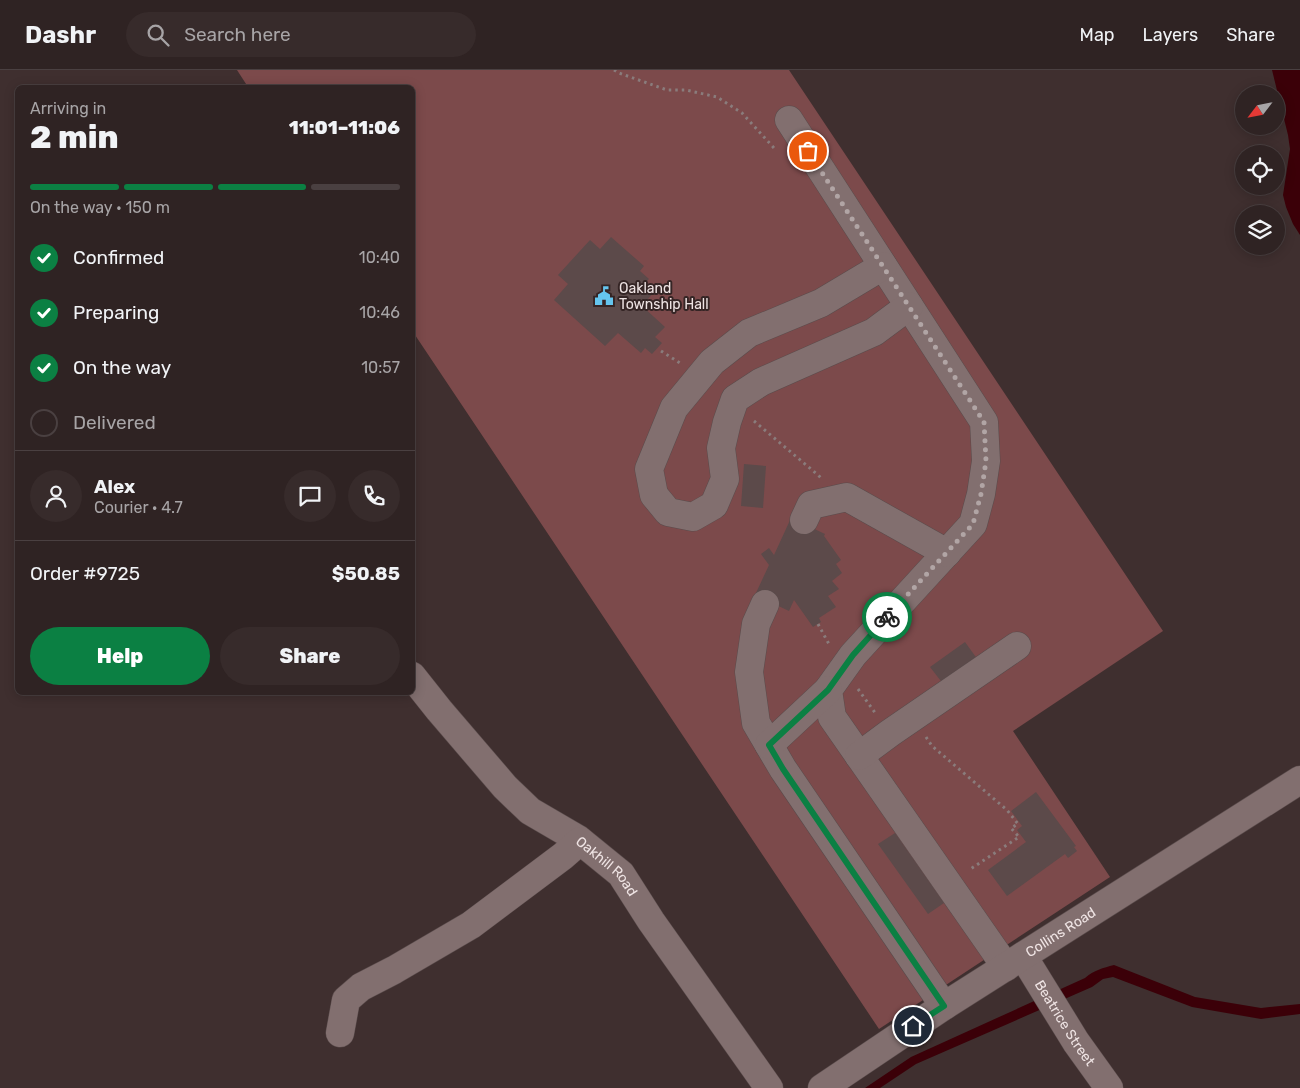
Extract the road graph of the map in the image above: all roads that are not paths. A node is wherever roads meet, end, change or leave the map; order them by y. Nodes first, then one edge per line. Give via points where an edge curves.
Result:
1 (789, 120) dead end
2 (883, 266) junction
3 (909, 306) junction
4 (804, 520) dead end
5 (947, 553) junction
6 (765, 604) dead end
7 (1017, 646) dead end
8 (836, 679) junction
9 (415, 680) edge
10 (769, 745) junction
11 (859, 756) junction
12 (1300, 780) edge
13 (580, 841) junction
14 (1014, 962) junction
15 (944, 1006) junction
16 (340, 1033) dead end
17 (768, 1088) edge
18 (822, 1088) edge
19 (1109, 1088) edge

1 - 2 street
2 - 3 street
2 - 3 street via 821,303 748,333 712,362 674,408 649,469 654,495 668,512 693,517 714,505 725,479 721,448 735,399 761,382 874,332
3 - 5 street via 984,422 986,461 973,524
4 - 5 street via 811,505 848,497
5 - 8 street via 853,655
6 - 10 street via 756,624 748,672 756,723
7 - 11 street
8 - 10 street
8 - 11 street, Beatrice Street via 832,717
9 - 13 street, Oakhill Road via 505,787 530,811
10 - 15 street
11 - 14 street, Beatrice Street via 948,884
12 - 14 street, Collins Road
13 - 16 street via 471,925 361,987 346,1000
13 - 17 street, Oakhill Road via 621,874
14 - 15 street, Collins Road
14 - 19 street, Beatrice Street
15 - 18 street, Collins Road

